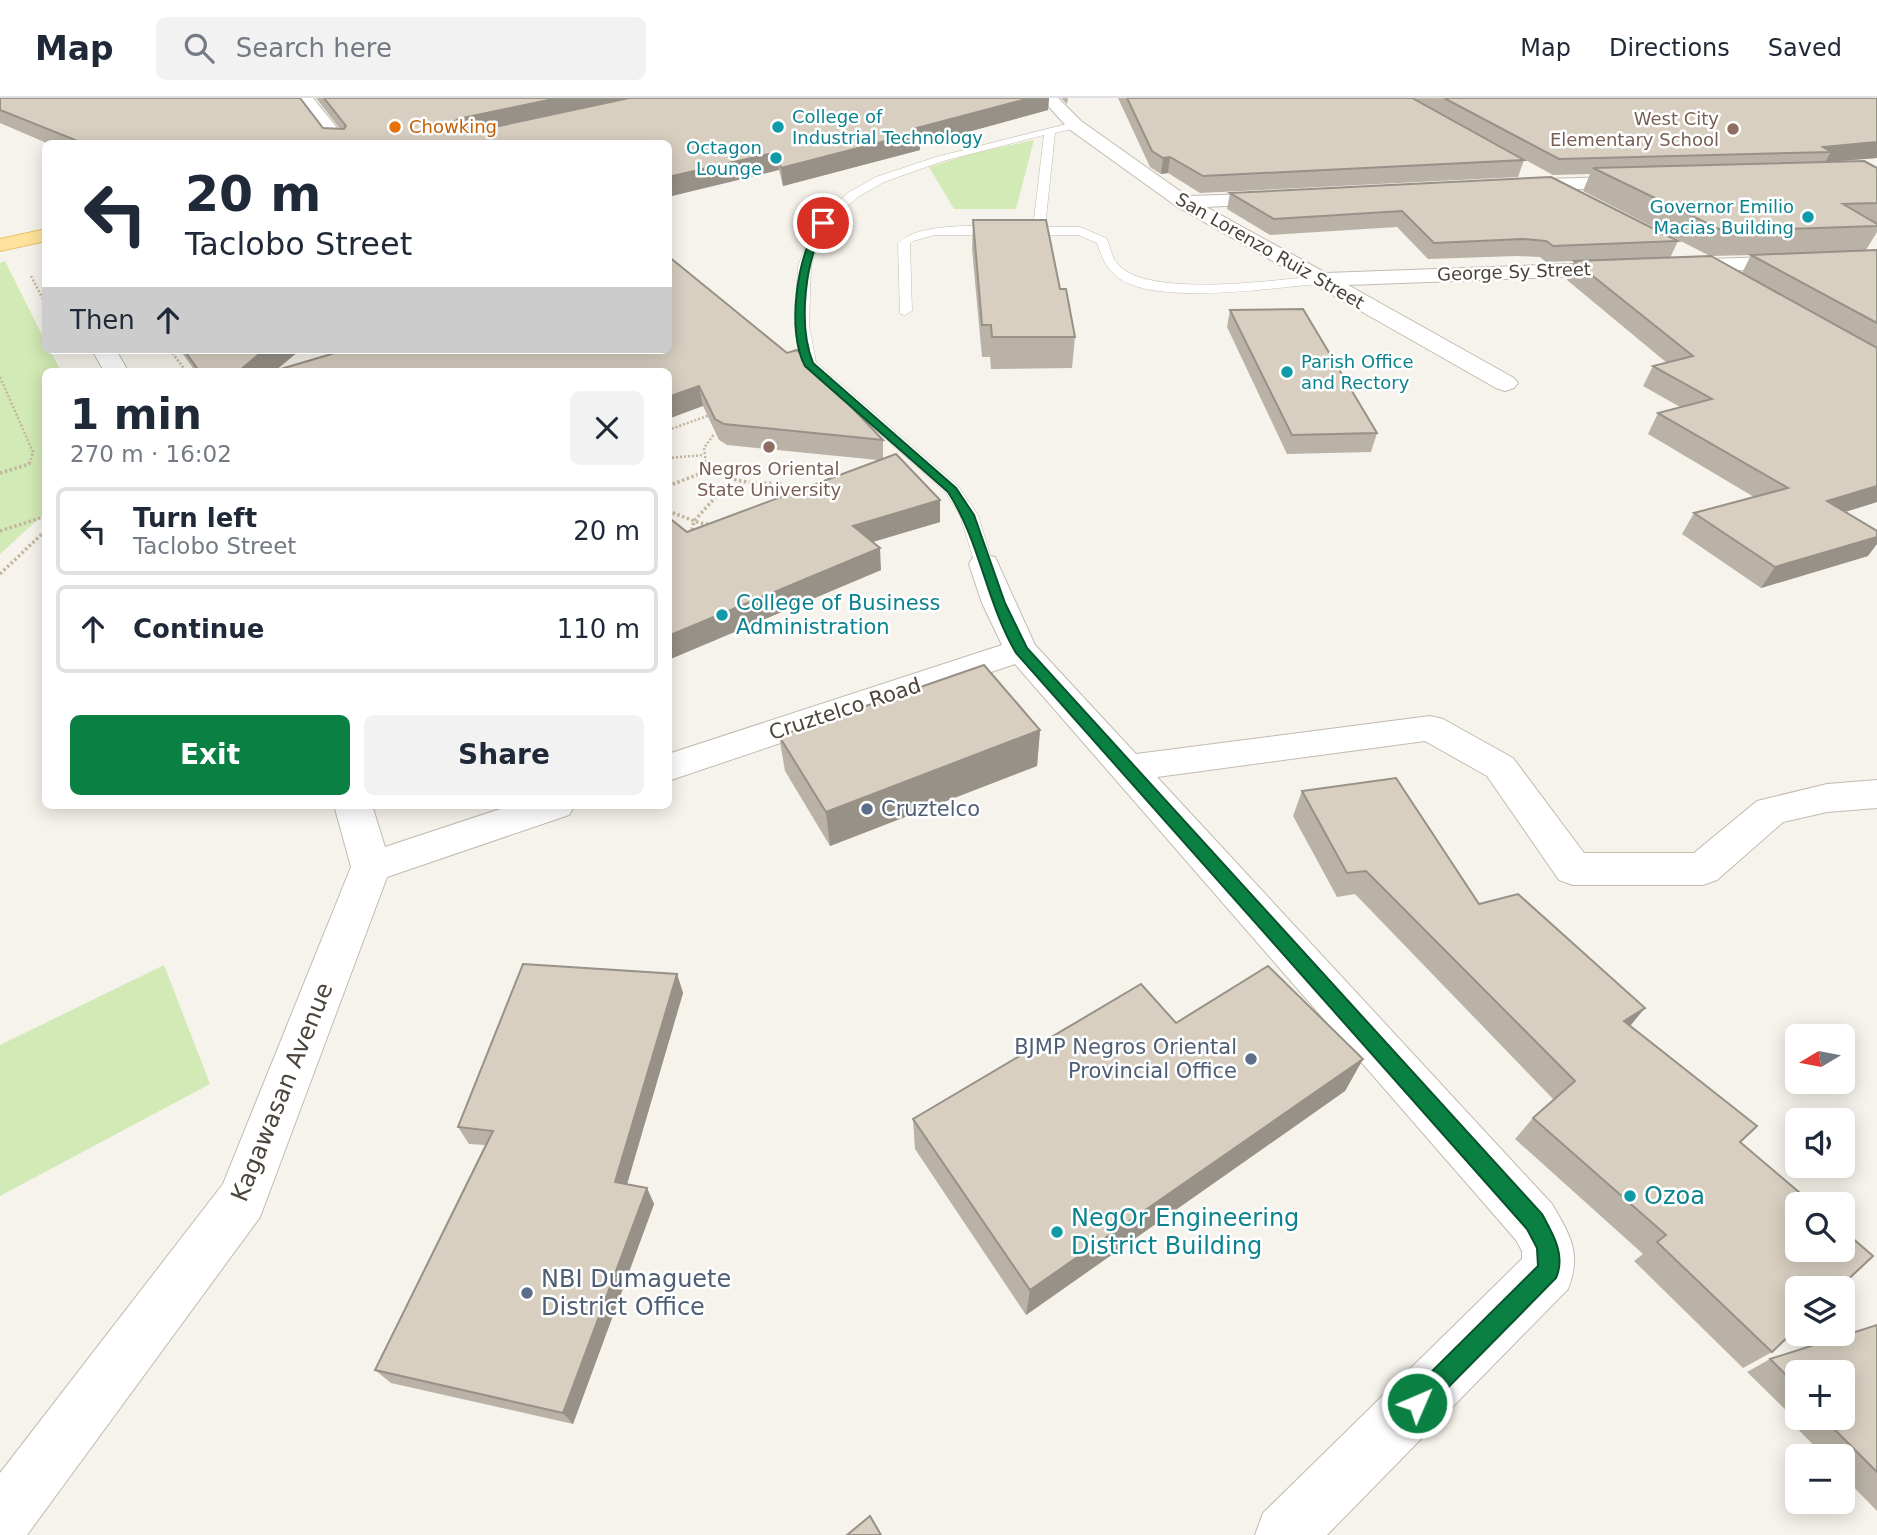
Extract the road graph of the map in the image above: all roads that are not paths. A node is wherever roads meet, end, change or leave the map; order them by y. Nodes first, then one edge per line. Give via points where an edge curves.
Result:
1 (304, 98) edge
2 (1049, 98) edge
3 (1075, 125) junction
4 (1050, 131) junction
5 (339, 140) edge
6 (1514, 164) edge
7 (1658, 181) edge
8 (1549, 184) junction
9 (1495, 187) edge
10 (1305, 196) edge
11 (1183, 202) junction
12 (1586, 203) edge
13 (1039, 229) junction
14 (42, 239) edge
15 (0, 245) edge
16 (1670, 246) edge
17 (1877, 259) edge
18 (1706, 265) junction
19 (1318, 280) junction
20 (1741, 284) edge
21 (905, 311) dead end
22 (1505, 383) dead end
23 (984, 564) joint
24 (1021, 650) junction
25 (672, 767) edge
26 (1127, 768) junction
27 (1877, 794) edge
28 (354, 809) edge
29 (544, 809) edge
30 (371, 867) junction
31 (0, 1522) edge
32 (1285, 1535) edge

1 - 5 street
2 - 3 street, San Lorenzo Ruiz Street
3 - 4 lane
3 - 11 street, San Lorenzo Ruiz Street
4 - 13 lane
4 - 23 lane via 930,161 866,185 833,209 813,237 801,282 808,364 952,490 968,515
6 - 8 street
7 - 8 street
8 - 9 street
8 - 12 street
10 - 11 street
11 - 19 street, San Lorenzo Ruiz Street
13 - 19 lane via 1092,234 1102,241 1112,266 1120,273 1158,286 1211,289
13 - 21 lane via 935,231 909,237 905,244
14 - 15 main road
16 - 18 street
17 - 18 street, George Sy Street
18 - 19 street, George Sy Street
18 - 20 street
19 - 22 street, San Lorenzo Ruiz Street
23 - 24 street
24 - 25 street, Cruztelco Road
24 - 26 street
26 - 27 street via 1430,728 1500,767 1573,869 1703,869 1772,811 1827,798
26 - 32 street via 1534,1222 1548,1247 1549,1270
28 - 30 street
29 - 30 street
30 - 31 street, Kagawasan Avenue via 242,1200

